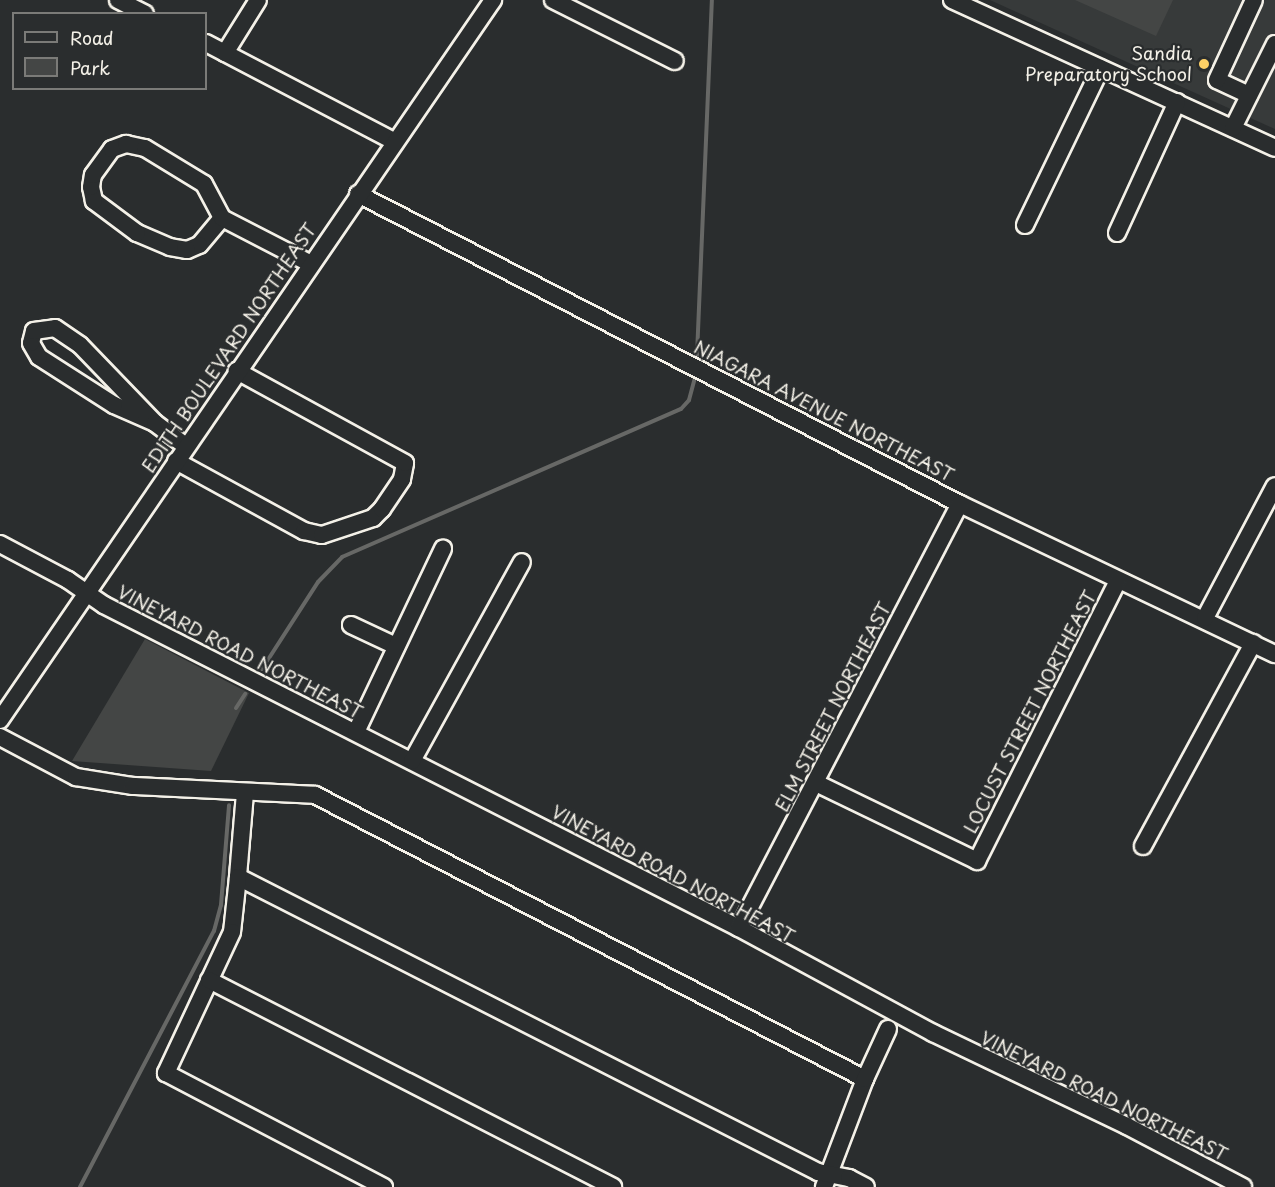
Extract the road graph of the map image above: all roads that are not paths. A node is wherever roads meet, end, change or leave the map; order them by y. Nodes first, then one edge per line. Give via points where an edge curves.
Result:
1 (118, 0) edge
2 (258, 0) edge
3 (493, 0) edge
4 (553, 0) edge
5 (952, 0) edge
6 (1254, 0) edge
7 (141, 12) edge
8 (207, 44) edge
9 (1275, 44) edge
10 (225, 53) junction
11 (675, 61) dead end
12 (1101, 68) junction
13 (1249, 95) junction
14 (1177, 102) junction
15 (1233, 128) junction
16 (395, 142) junction
17 (1275, 148) edge
18 (358, 194) junction
19 (222, 218) junction
20 (1025, 225) dead end
21 (1118, 233) dead end
22 (311, 264) junction
23 (237, 371) junction
24 (155, 423) junction
25 (186, 446) junction
26 (176, 461) junction
27 (1275, 486) edge
28 (960, 504) junction
29 (0, 544) edge
30 (443, 549) dead end
31 (522, 562) dead end
32 (1118, 581) junction
33 (85, 593) junction
34 (1205, 618) junction
35 (351, 625) dead end
36 (1253, 643) junction
37 (396, 646) junction
38 (1275, 654) edge
39 (0, 720) edge
40 (356, 732) junction
41 (0, 737) edge
42 (412, 761) junction
43 (816, 783) junction
44 (244, 793) junction
45 (1143, 846) dead end
46 (238, 877) junction
47 (739, 928) junction
48 (209, 980) junction
49 (888, 1029) dead end
50 (865, 1079) junction
51 (827, 1181) edge
52 (384, 1187) edge
53 (613, 1187) edge
54 (866, 1187) edge
55 (1243, 1187) edge

1 - 7 street
2 - 10 street
3 - 16 street, EDITH BOULEVARD NORTHEAST
4 - 11 street
5 - 12 street
6 - 13 street via 1217,80
8 - 10 street
9 - 13 street
10 - 16 street
12 - 14 street
12 - 20 street
13 - 15 street
14 - 15 street
14 - 21 street
15 - 17 street
16 - 18 street, EDITH BOULEVARD NORTHEAST
18 - 22 street, EDITH BOULEVARD NORTHEAST
18 - 28 street, NIAGARA AVENUE NORTHEAST
19 - 19 street via 204,184 187,170 145,148 126,144 112,149 93,176 94,201 136,233 170,247 187,250 199,245
19 - 22 street
22 - 23 street, EDITH BOULEVARD NORTHEAST
23 - 25 street, EDITH BOULEVARD NORTHEAST
23 - 26 street via 405,463 402,479 382,509 373,518 322,535 304,531
24 - 24 street via 80,345 55,328 34,332 31,343 39,357 114,405
24 - 25 street
25 - 26 street, EDITH BOULEVARD NORTHEAST
26 - 33 street, EDITH BOULEVARD NORTHEAST
27 - 34 street
28 - 32 street, NIAGARA AVENUE NORTHEAST
28 - 43 street, ELM STREET NORTHEAST
29 - 33 street, VINEYARD ROAD NORTHEAST
30 - 37 street
31 - 42 street
32 - 34 street, NIAGARA AVENUE NORTHEAST
32 - 43 street, LOCUST STREET NORTHEAST via 977,861
33 - 39 street, EDITH BOULEVARD NORTHEAST
33 - 40 street, VINEYARD ROAD NORTHEAST
34 - 36 street, NIAGARA AVENUE NORTHEAST
35 - 37 street
36 - 38 street, NIAGARA AVENUE NORTHEAST
36 - 45 street
37 - 40 street
40 - 42 street, VINEYARD ROAD NORTHEAST
41 - 44 street via 76,777 133,786
42 - 47 street, VINEYARD ROAD NORTHEAST
43 - 47 street, ELM STREET NORTHEAST
44 - 46 street
44 - 50 street via 315,795
46 - 48 street via 232,932
46 - 51 street via 818,1172
47 - 55 street, VINEYARD ROAD NORTHEAST via 933,1033 1106,1115
48 - 52 street via 166,1074
48 - 53 street
49 - 50 street
50 - 51 street
51 - 54 street

